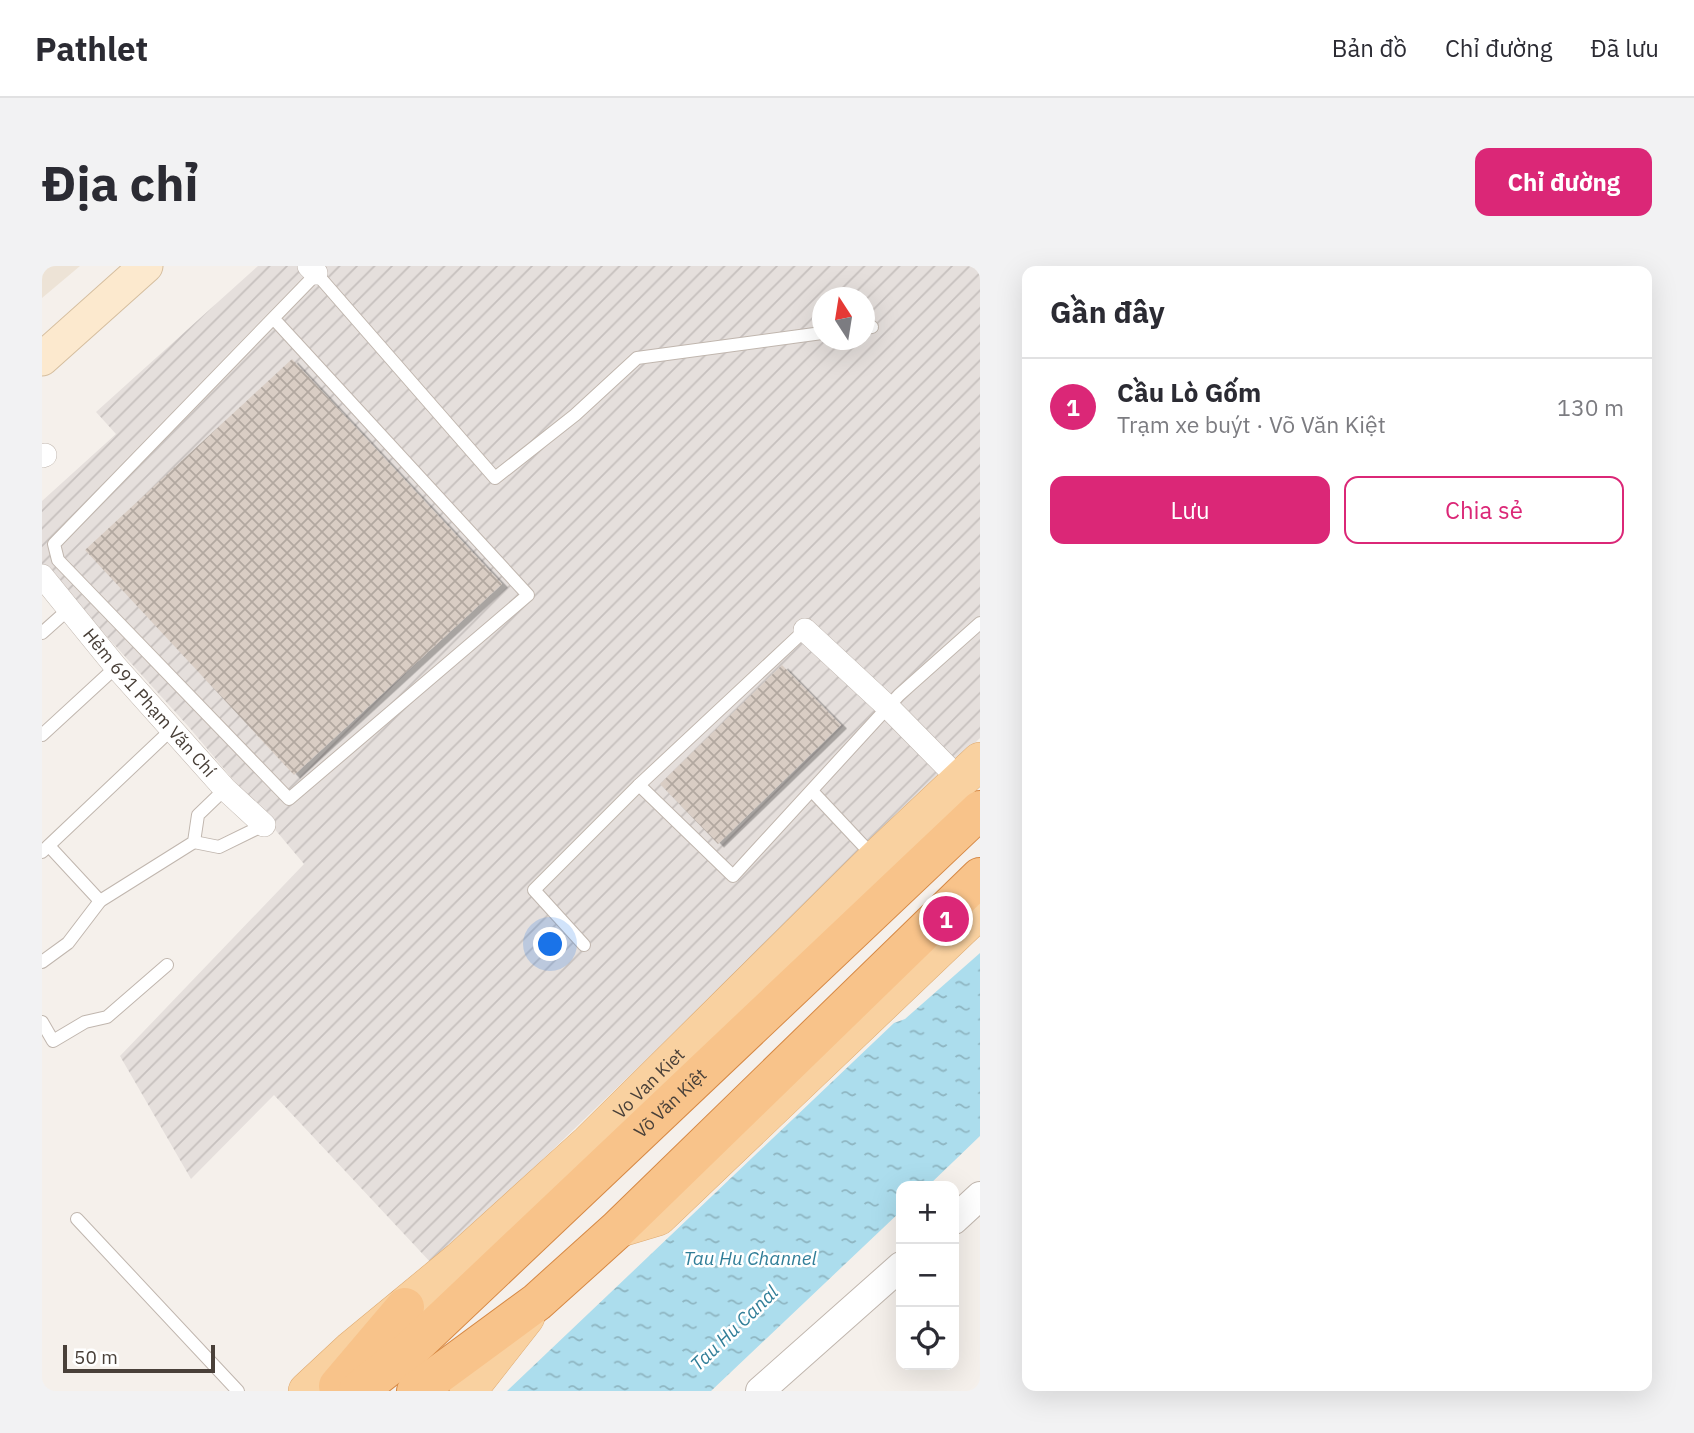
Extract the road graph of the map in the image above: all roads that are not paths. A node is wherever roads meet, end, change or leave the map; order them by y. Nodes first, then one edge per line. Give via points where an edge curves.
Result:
1 (117, 266) edge
2 (146, 266) edge
3 (316, 268) edge
4 (274, 318) junction
5 (812, 334) edge
6 (42, 352) edge
7 (42, 576) edge
8 (70, 608) junction
9 (980, 623) edge
10 (804, 630) joint
11 (42, 633) edge
12 (116, 667) junction
13 (889, 708) junction
14 (172, 729) junction
15 (42, 734) edge
16 (973, 784) edge
17 (639, 785) junction
18 (225, 789) junction
19 (811, 791) junction
20 (264, 825) joint
21 (194, 842) junction
22 (45, 849) edge
23 (876, 859) junction
24 (980, 877) edge
25 (100, 901) junction
26 (980, 909) edge
27 (584, 945) dead end
28 (42, 962) edge
29 (167, 965) dead end
30 (42, 1022) edge
31 (980, 1196) edge
32 (959, 1215) edge
33 (77, 1219) dead end
34 (618, 1229) junction
35 (896, 1270) edge
36 (537, 1302) junction
37 (405, 1307) junction
38 (238, 1391) edge
39 (307, 1391) edge
40 (334, 1391) edge
41 (358, 1391) edge
42 (416, 1391) edge
43 (443, 1391) edge
44 (468, 1391) edge
45 (760, 1391) edge

1 - 6 main road
2 - 6 main road
3 - 4 lane
3 - 5 lane via 495,478 575,415 636,358
4 - 4 lane via 528,595 289,799 58,560 54,544
7 - 8 street, Hẻm 691 Phạm Văn Chí
8 - 11 lane
8 - 12 street, Hẻm 691 Phạm Văn Chí
9 - 13 lane
10 - 13 street
10 - 17 lane
12 - 14 street, Hẻm 691 Phạm Văn Chí
12 - 15 lane
13 - 16 street
13 - 19 lane
14 - 18 street, Hẻm 691 Phạm Văn Chí
14 - 22 lane
16 - 23 main road, Vo Van Kiet
16 - 41 highway, Võ Văn Kiệt via 411,1349
17 - 19 lane via 733,876
17 - 27 lane via 534,890
18 - 20 street, Hẻm 691 Phạm Văn Chí
18 - 21 lane via 198,815
19 - 23 lane
20 - 21 lane via 219,847
21 - 25 lane
22 - 25 lane
23 - 37 main road, Vo Van Kiet via 598,1133
24 - 34 highway
25 - 28 lane via 68,943
26 - 34 main road via 658,1217
29 - 30 lane via 107,1017 85,1022 53,1041
31 - 32 street
33 - 38 lane
34 - 36 highway
35 - 45 street
36 - 42 highway
36 - 43 highway
36 - 44 main road
37 - 39 main road, Vo Van Kiet
37 - 40 highway

